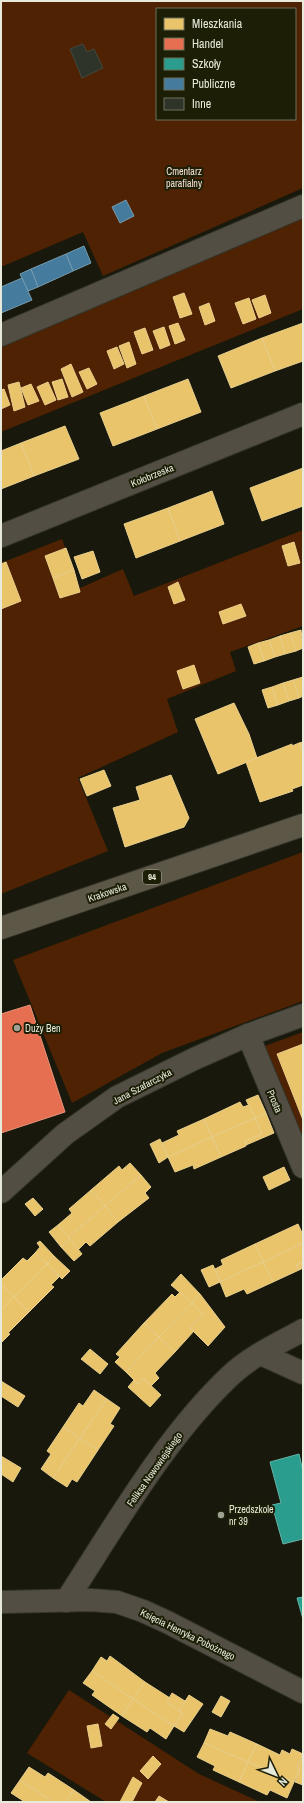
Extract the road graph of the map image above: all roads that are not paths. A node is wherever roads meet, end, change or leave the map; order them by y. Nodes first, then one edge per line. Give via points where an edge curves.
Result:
1 (303, 206) edge
2 (1, 335) edge
3 (303, 414) edge
4 (1, 536) edge
5 (303, 825) edge
6 (1, 928) edge
7 (303, 1015) edge
8 (248, 1035) junction
9 (303, 1167) edge
10 (1, 1192) edge
11 (303, 1330) edge
12 (261, 1354) junction
13 (303, 1373) edge
14 (66, 1601) junction
15 (1, 1602) edge
16 (303, 1692) edge

1 - 2 street
3 - 4 street, Kołobrzeska
5 - 6 main road, Krakowska / 94
7 - 8 street, Jana Szafarczyka
8 - 9 street, Prosta
8 - 10 street, Jana Szafarczyka via 194,1058 117,1098 65,1134
11 - 12 street, Feliksa Nowowiejskiego
12 - 13 street
12 - 14 street, Feliksa Nowowiejskiego via 231,1375 171,1442
14 - 15 street, Księcia Henryka Pobożnego
14 - 16 street, Księcia Henryka Pobożnego via 117,1602 143,1611

